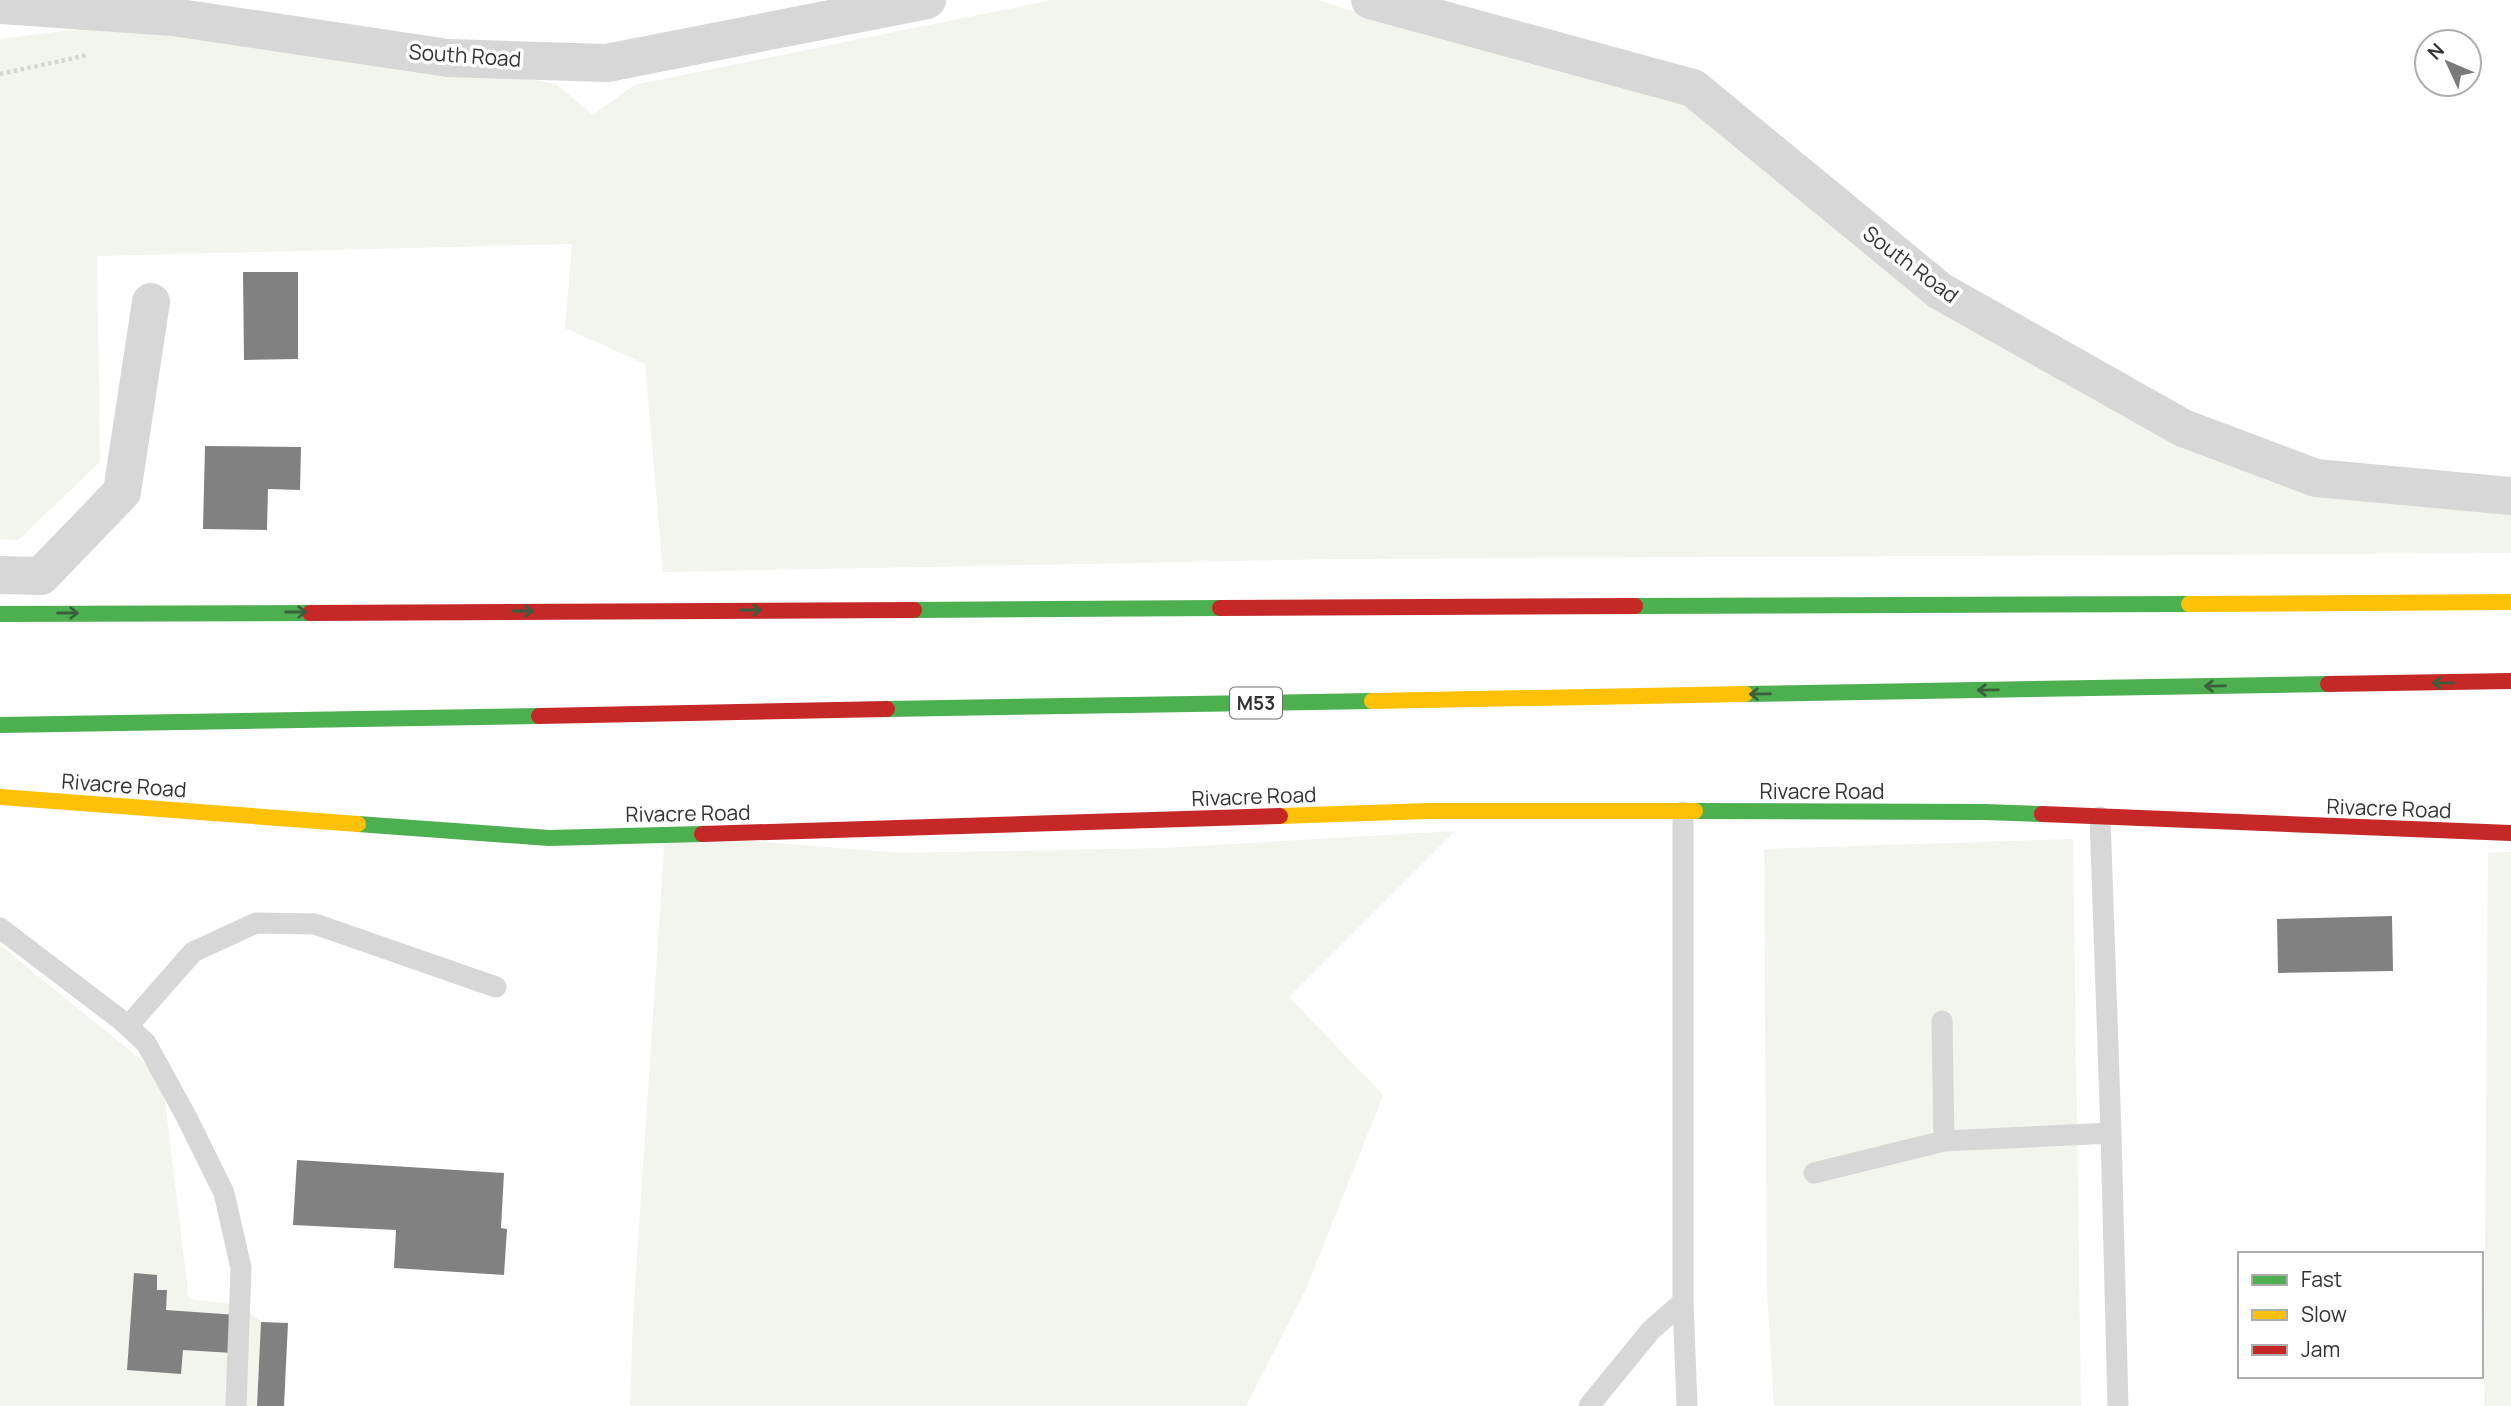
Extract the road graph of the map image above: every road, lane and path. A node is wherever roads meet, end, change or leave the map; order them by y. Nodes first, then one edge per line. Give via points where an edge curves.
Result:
1 (927, 0) edge
2 (1370, 0) edge
3 (0, 5) edge
4 (150, 302) dead end
5 (2511, 496) edge
6 (0, 575) edge
7 (2511, 602) edge
8 (0, 614) edge
9 (2511, 681) edge
10 (0, 725) edge
11 (0, 797) edge
12 (1683, 812) junction
13 (2100, 817) junction
14 (2511, 833) edge
15 (0, 928) edge
16 (496, 987) dead end
17 (1942, 1021) dead end
18 (128, 1026) junction
19 (2111, 1133) junction
20 (1944, 1141) junction
21 (1814, 1173) dead end
22 (1683, 1302) junction
23 (236, 1406) edge
24 (1588, 1406) edge
25 (1687, 1406) edge
26 (2118, 1406) edge

1 - 3 street, South Road via 607,63 449,58 173,17
2 - 5 street, South Road via 1693,88 1940,291 2183,429 2316,478
4 - 6 street via 122,492 41,576
8 -> 7 main road
9 -> 10 main road, M53
11 - 12 main road, Rivacre Road via 549,838 1427,811
12 - 13 main road, Rivacre Road via 1985,812
12 - 22 lane
13 - 14 main road, Rivacre Road
13 - 19 lane
15 - 18 lane
16 - 18 lane via 315,925 256,923 193,951
17 - 20 lane
18 - 23 lane via 146,1042 169,1080 224,1193 241,1268
19 - 20 lane
19 - 26 lane
20 - 21 lane
22 - 24 lane via 1651,1331
22 - 25 lane

